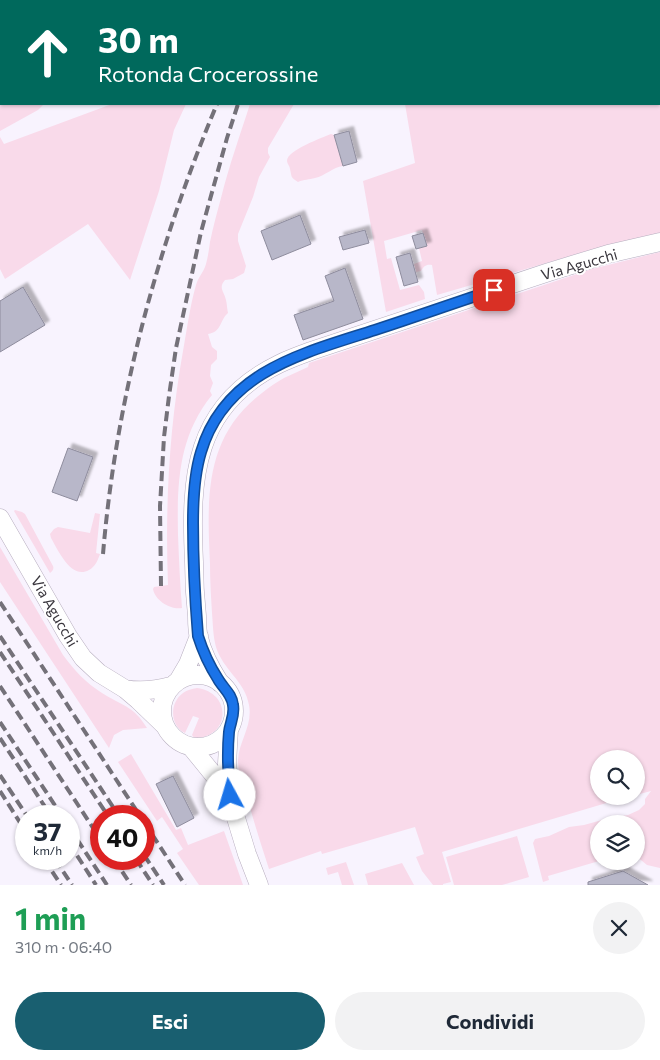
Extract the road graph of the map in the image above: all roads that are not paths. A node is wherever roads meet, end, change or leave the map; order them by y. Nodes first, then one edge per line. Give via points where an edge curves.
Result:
1 (660, 242) edge
2 (0, 518) edge
3 (198, 636) junction
4 (220, 683) junction
5 (175, 684) junction
6 (126, 689) junction
7 (164, 725) junction
8 (229, 729) junction
9 (192, 747) junction
10 (232, 805) junction
11 (259, 885) edge

1 - 3 street, Via Agucchi via 549,272 311,351 273,367 240,390 212,424 200,453 196,474 193,542
2 - 6 street, Via Agucchi via 82,658 98,673
3 - 4 street, Via Agucchi
3 - 5 street, Via Agucchi via 188,664
4 - 5 street via 201,675 187,677
4 - 8 street via 231,696 233,704
5 - 6 street, Via Agucchi via 149,691
5 - 7 street via 162,703
6 - 7 street, Via Agucchi
7 - 9 street via 174,739
8 - 9 street via 209,746
8 - 10 street via 227,764
9 - 10 street
10 - 11 street

